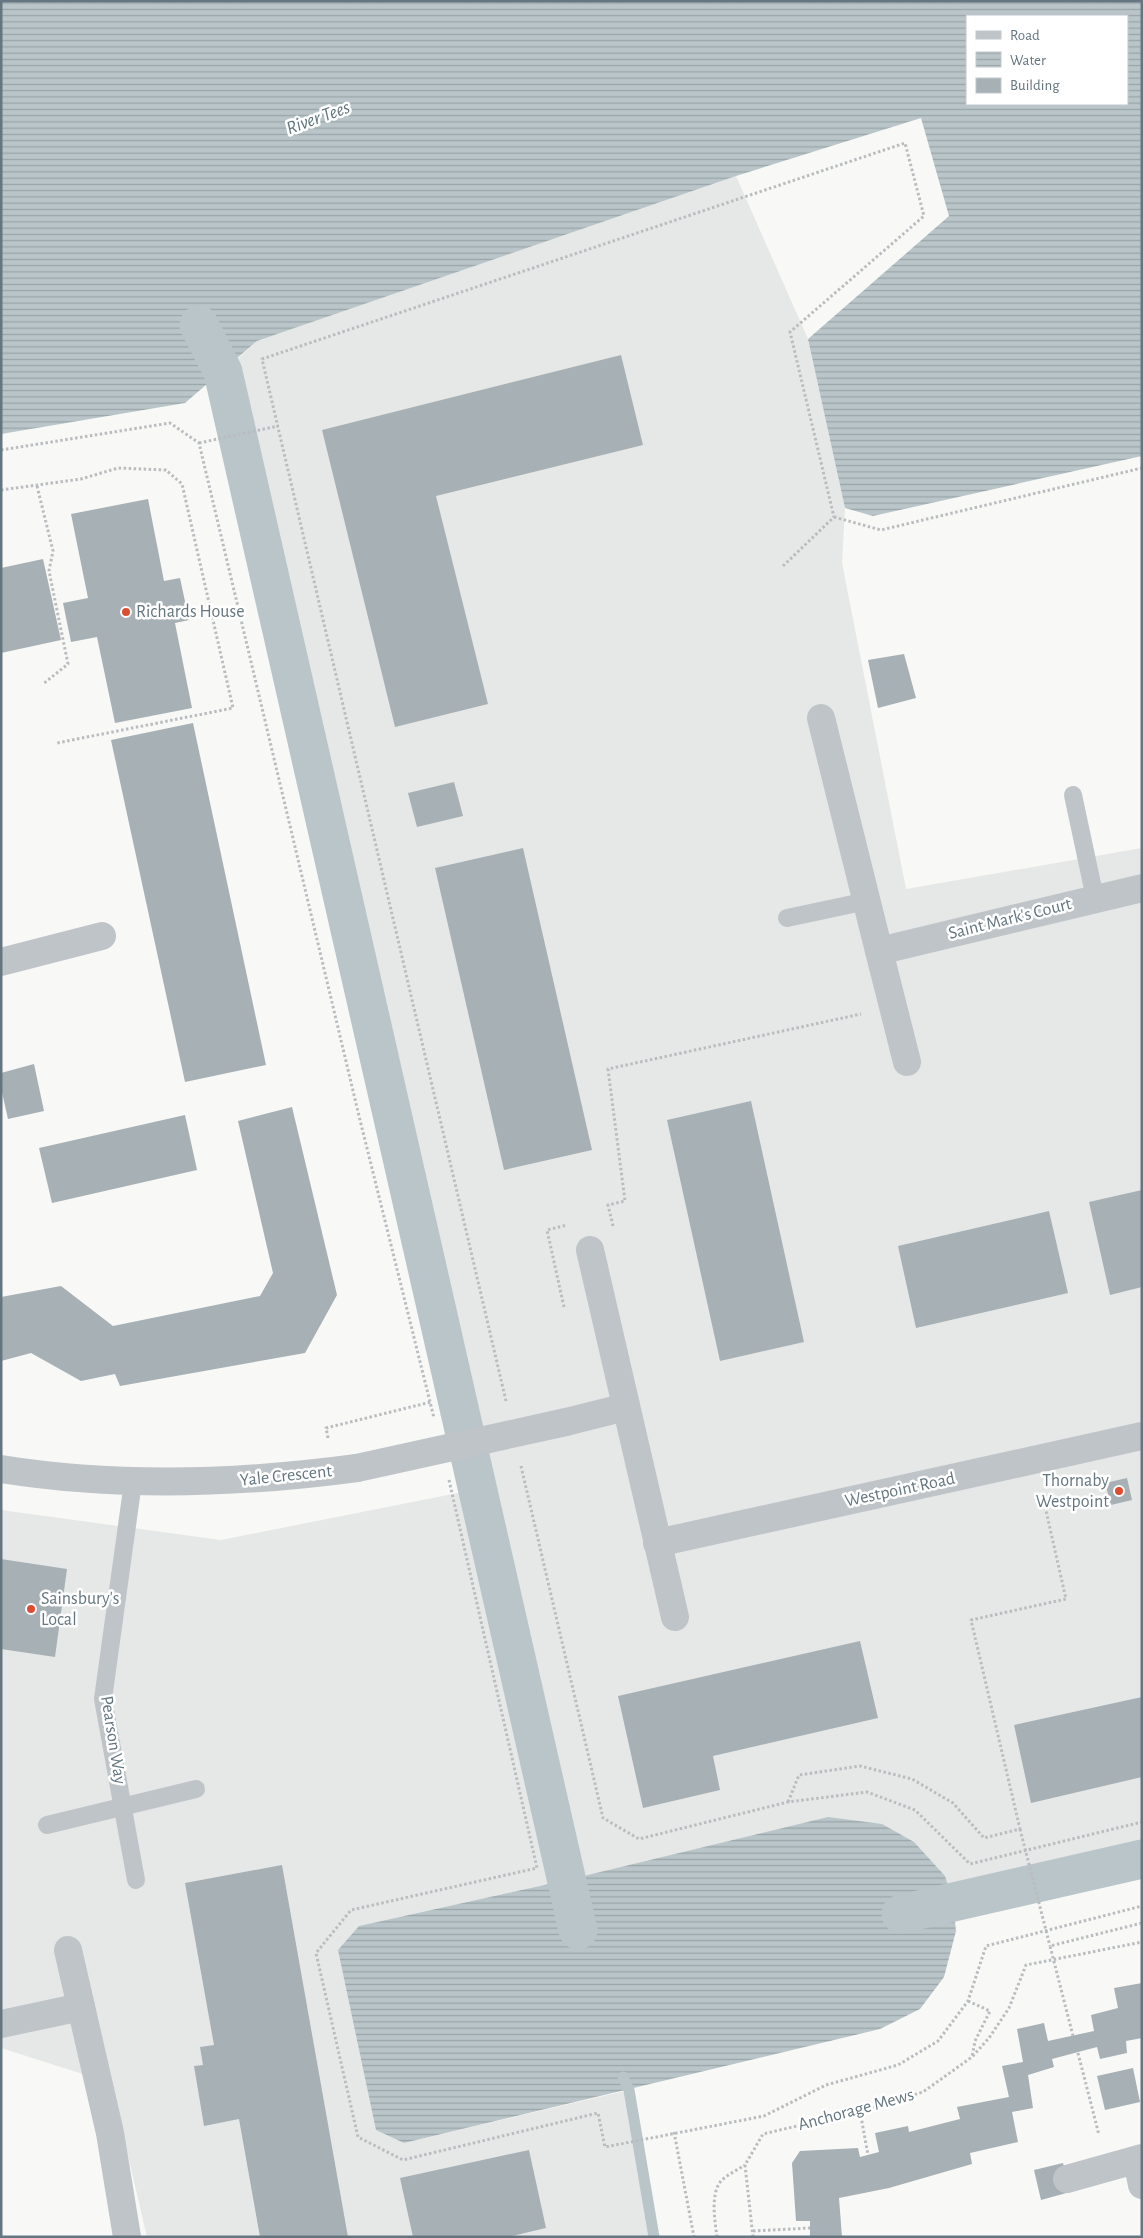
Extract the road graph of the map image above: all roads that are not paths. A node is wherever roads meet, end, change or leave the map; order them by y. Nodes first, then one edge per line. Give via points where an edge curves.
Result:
1 (821, 718) dead end
2 (1073, 795) dead end
3 (1142, 888) edge
4 (1096, 898) junction
5 (867, 900) junction
6 (787, 918) dead end
7 (102, 936) dead end
8 (879, 950) junction
9 (1, 962) edge
10 (908, 1062) dead end
11 (590, 1250) dead end
12 (626, 1406) junction
13 (1142, 1436) edge
14 (1, 1469) edge
15 (133, 1482) junction
16 (657, 1543) junction
17 (674, 1617) dead end
18 (196, 1789) dead end
19 (123, 1806) junction
20 (47, 1825) dead end
21 (136, 1880) dead end
22 (68, 1950) dead end
23 (81, 2007) junction
24 (1, 2024) edge
25 (1140, 2168) edge
26 (1067, 2179) dead end
27 (128, 2237) edge

1 - 5 street
2 - 4 lane
3 - 4 street, Saint Mark's Court
4 - 8 street, Saint Mark's Court
5 - 6 lane
5 - 8 street
7 - 9 street
8 - 10 street
11 - 12 street
12 - 15 street, Yale Crescent, bridge via 357,1468 261,1480
12 - 16 street
13 - 16 street, Westpoint Road
14 - 15 street, Yale Crescent via 45,1476
15 - 19 lane, Pearson Way via 103,1699
16 - 17 street
18 - 19 lane
19 - 20 lane
19 - 21 lane, Pearson Way
22 - 23 street
23 - 24 street
23 - 27 street via 110,2133
25 - 26 street via 1107,2167

